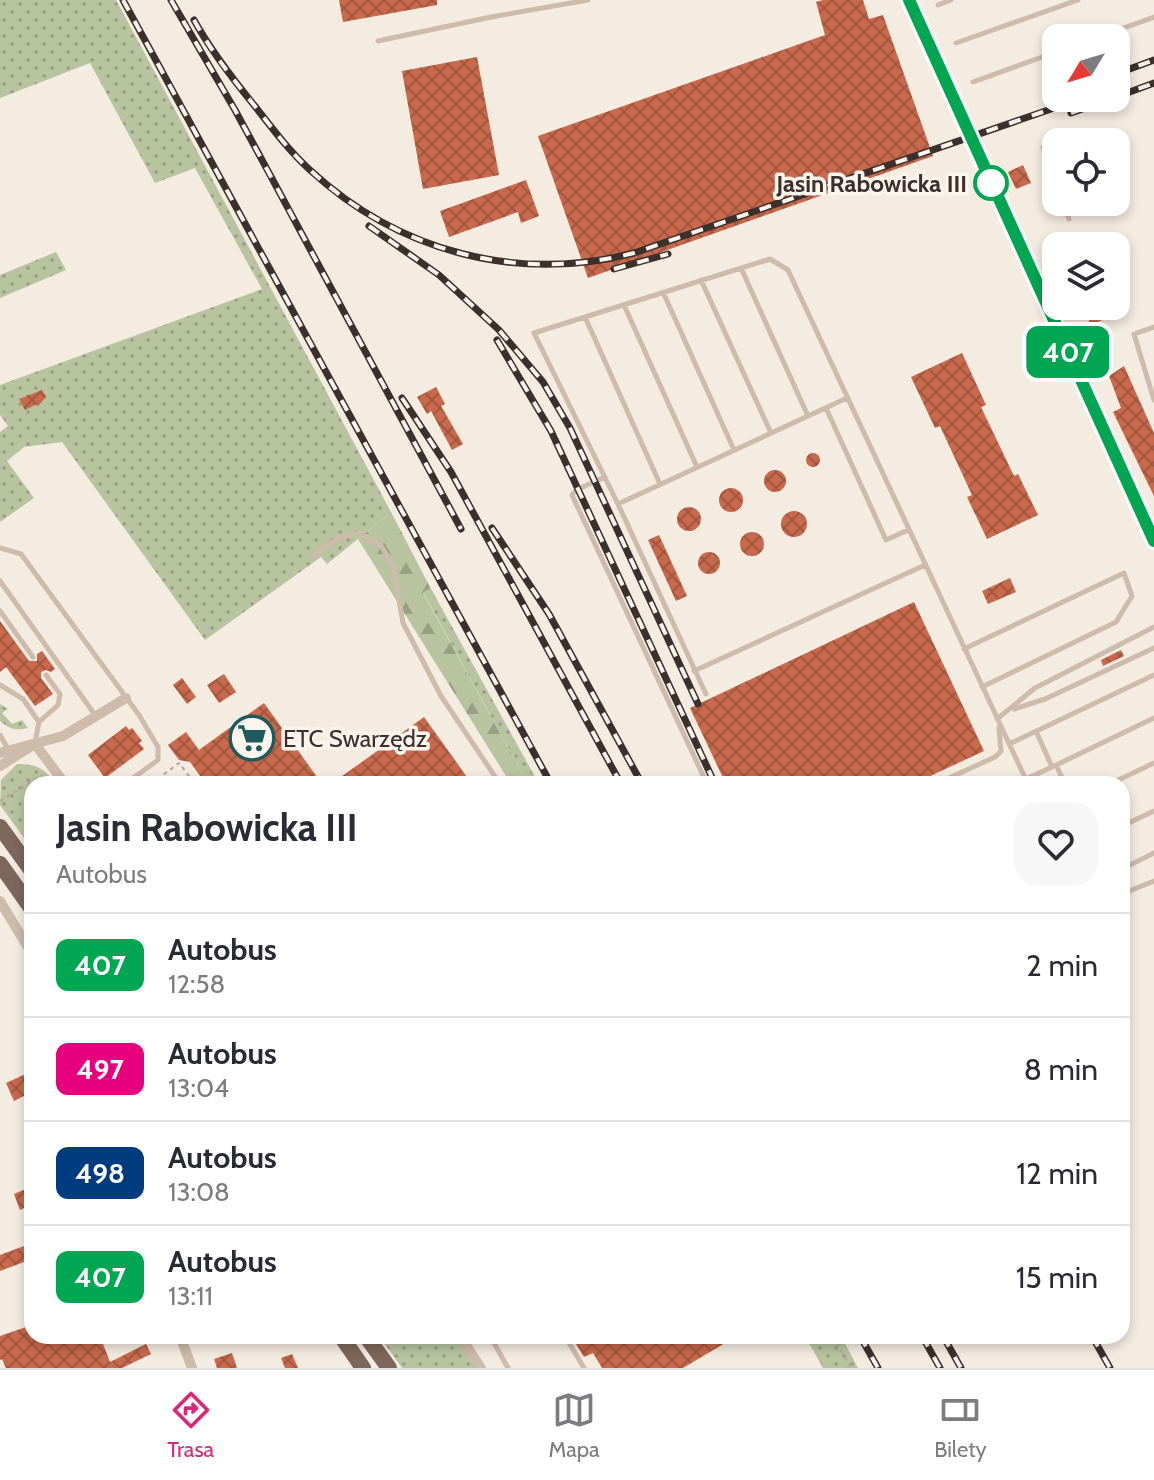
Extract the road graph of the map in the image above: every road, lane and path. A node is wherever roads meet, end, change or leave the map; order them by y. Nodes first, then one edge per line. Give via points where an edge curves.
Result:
1 (588, 0) edge
2 (909, 0) edge
3 (951, 0) edge
4 (1078, 0) edge
5 (938, 5) dead end
6 (1154, 17) edge
7 (1130, 26) edge
8 (378, 41) dead end
9 (956, 43) dead end
10 (1042, 57) edge
11 (973, 82) dead end
12 (1068, 216) edge
13 (1069, 219) dead end
14 (741, 268) junction
15 (701, 280) junction
16 (663, 292) junction
17 (624, 305) junction
18 (585, 317) junction
19 (1154, 327) edge
20 (847, 398) junction
21 (1154, 400) edge
22 (826, 408) junction
23 (808, 416) junction
24 (771, 433) junction
25 (734, 450) junction
26 (697, 467) junction
27 (605, 477) junction
28 (660, 484) junction
29 (618, 504) junction
30 (908, 530) junction
31 (1154, 542) edge
32 (0, 548) edge
33 (313, 557) dead end
34 (925, 565) junction
35 (0, 581) edge
36 (0, 611) edge
37 (1154, 627) edge
38 (1154, 648) edge
39 (964, 649) junction
40 (33, 657) dead end
41 (694, 671) junction
42 (46, 675) dead end
43 (1154, 675) edge
44 (0, 685) edge
45 (982, 687) junction
46 (706, 694) dead end
47 (126, 698) junction
48 (1009, 710) junction
49 (95, 715) junction
50 (1154, 718) edge
51 (997, 719) junction
52 (39, 722) junction
53 (1036, 731) junction
54 (0, 735) edge
55 (35, 744) junction
56 (1009, 744) junction
57 (4, 751) edge
58 (1154, 763) edge
59 (0, 766) edge
60 (1054, 766) junction
61 (54, 769) junction
62 (42, 776) edge
63 (59, 776) edge
64 (136, 776) edge
65 (162, 776) edge
66 (189, 776) edge
67 (495, 776) edge
68 (703, 776) edge
69 (953, 776) edge
70 (1024, 776) edge
71 (1037, 776) edge
72 (1060, 776) edge
73 (1127, 776) edge
74 (24, 787) edge
75 (0, 801) edge
76 (1154, 811) edge
77 (0, 816) edge
78 (1130, 822) edge
79 (0, 827) edge
80 (17, 850) junction
81 (1154, 853) edge
82 (24, 860) edge
83 (0, 864) edge
84 (1130, 865) edge
85 (1154, 881) edge
86 (1130, 891) edge
87 (24, 898) edge
88 (0, 901) edge
89 (24, 941) edge
90 (183, 1344) edge
91 (346, 1344) edge
92 (372, 1344) edge
93 (465, 1344) edge
94 (494, 1344) edge
95 (570, 1344) edge
96 (838, 1344) edge
97 (192, 1368) edge
98 (363, 1368) edge
99 (389, 1368) edge
100 (481, 1368) edge
101 (508, 1368) edge
102 (584, 1368) edge
103 (851, 1368) edge

1 - 8 lane
2 - 31 street
3 - 5 lane
4 - 9 lane
6 - 7 lane
10 - 11 lane
12 - 13 lane
14 - 15 lane
14 - 20 lane via 770,259 788,270
14 - 23 lane
15 - 16 lane
15 - 24 lane
16 - 17 lane
16 - 25 lane
17 - 18 lane
17 - 26 lane
18 - 27 lane via 534,333
18 - 28 lane
19 - 21 lane via 1134,334
20 - 22 lane
20 - 30 lane
22 - 23 lane
22 - 30 lane via 886,540
23 - 24 lane
24 - 25 lane
25 - 26 lane
26 - 28 lane
27 - 29 lane
27 - 68 lane via 572,495
28 - 29 lane
29 - 41 lane
30 - 34 lane
32 - 47 lane via 21,554
33 - 67 lane via 338,538 359,533 381,546 393,565 410,637 441,696
34 - 39 lane
34 - 41 lane
35 - 49 lane
36 - 40 lane
37 - 48 lane via 1035,688
38 - 48 lane via 1045,699
39 - 45 lane
39 - 45 lane via 1124,573 1132,596 1116,622
41 - 46 lane
42 - 52 lane via 60,694 58,705
43 - 53 lane
44 - 52 lane via 23,699
45 - 51 lane
47 - 49 street
47 - 64 lane via 158,747 158,760
48 - 51 lane
49 - 55 street via 63,736
50 - 60 lane
51 - 56 lane
51 - 69 lane via 1001,751
52 - 55 lane
53 - 56 lane
53 - 60 lane
54 - 57 lane
55 - 57 street
55 - 59 street
55 - 61 street
56 - 70 lane
58 - 73 lane
60 - 71 lane
60 - 72 lane
61 - 62 path
61 - 63 street
65 - 66 path via 179,763
74 - 75 path
76 - 78 lane
77 - 80 street
79 - 80 main road
80 - 82 main road
81 - 84 lane
83 - 87 main road
85 - 86 lane
88 - 89 street
90 - 97 street
91 - 98 main road
92 - 99 main road
93 - 100 street
94 - 101 lane
95 - 102 lane
96 - 103 path

